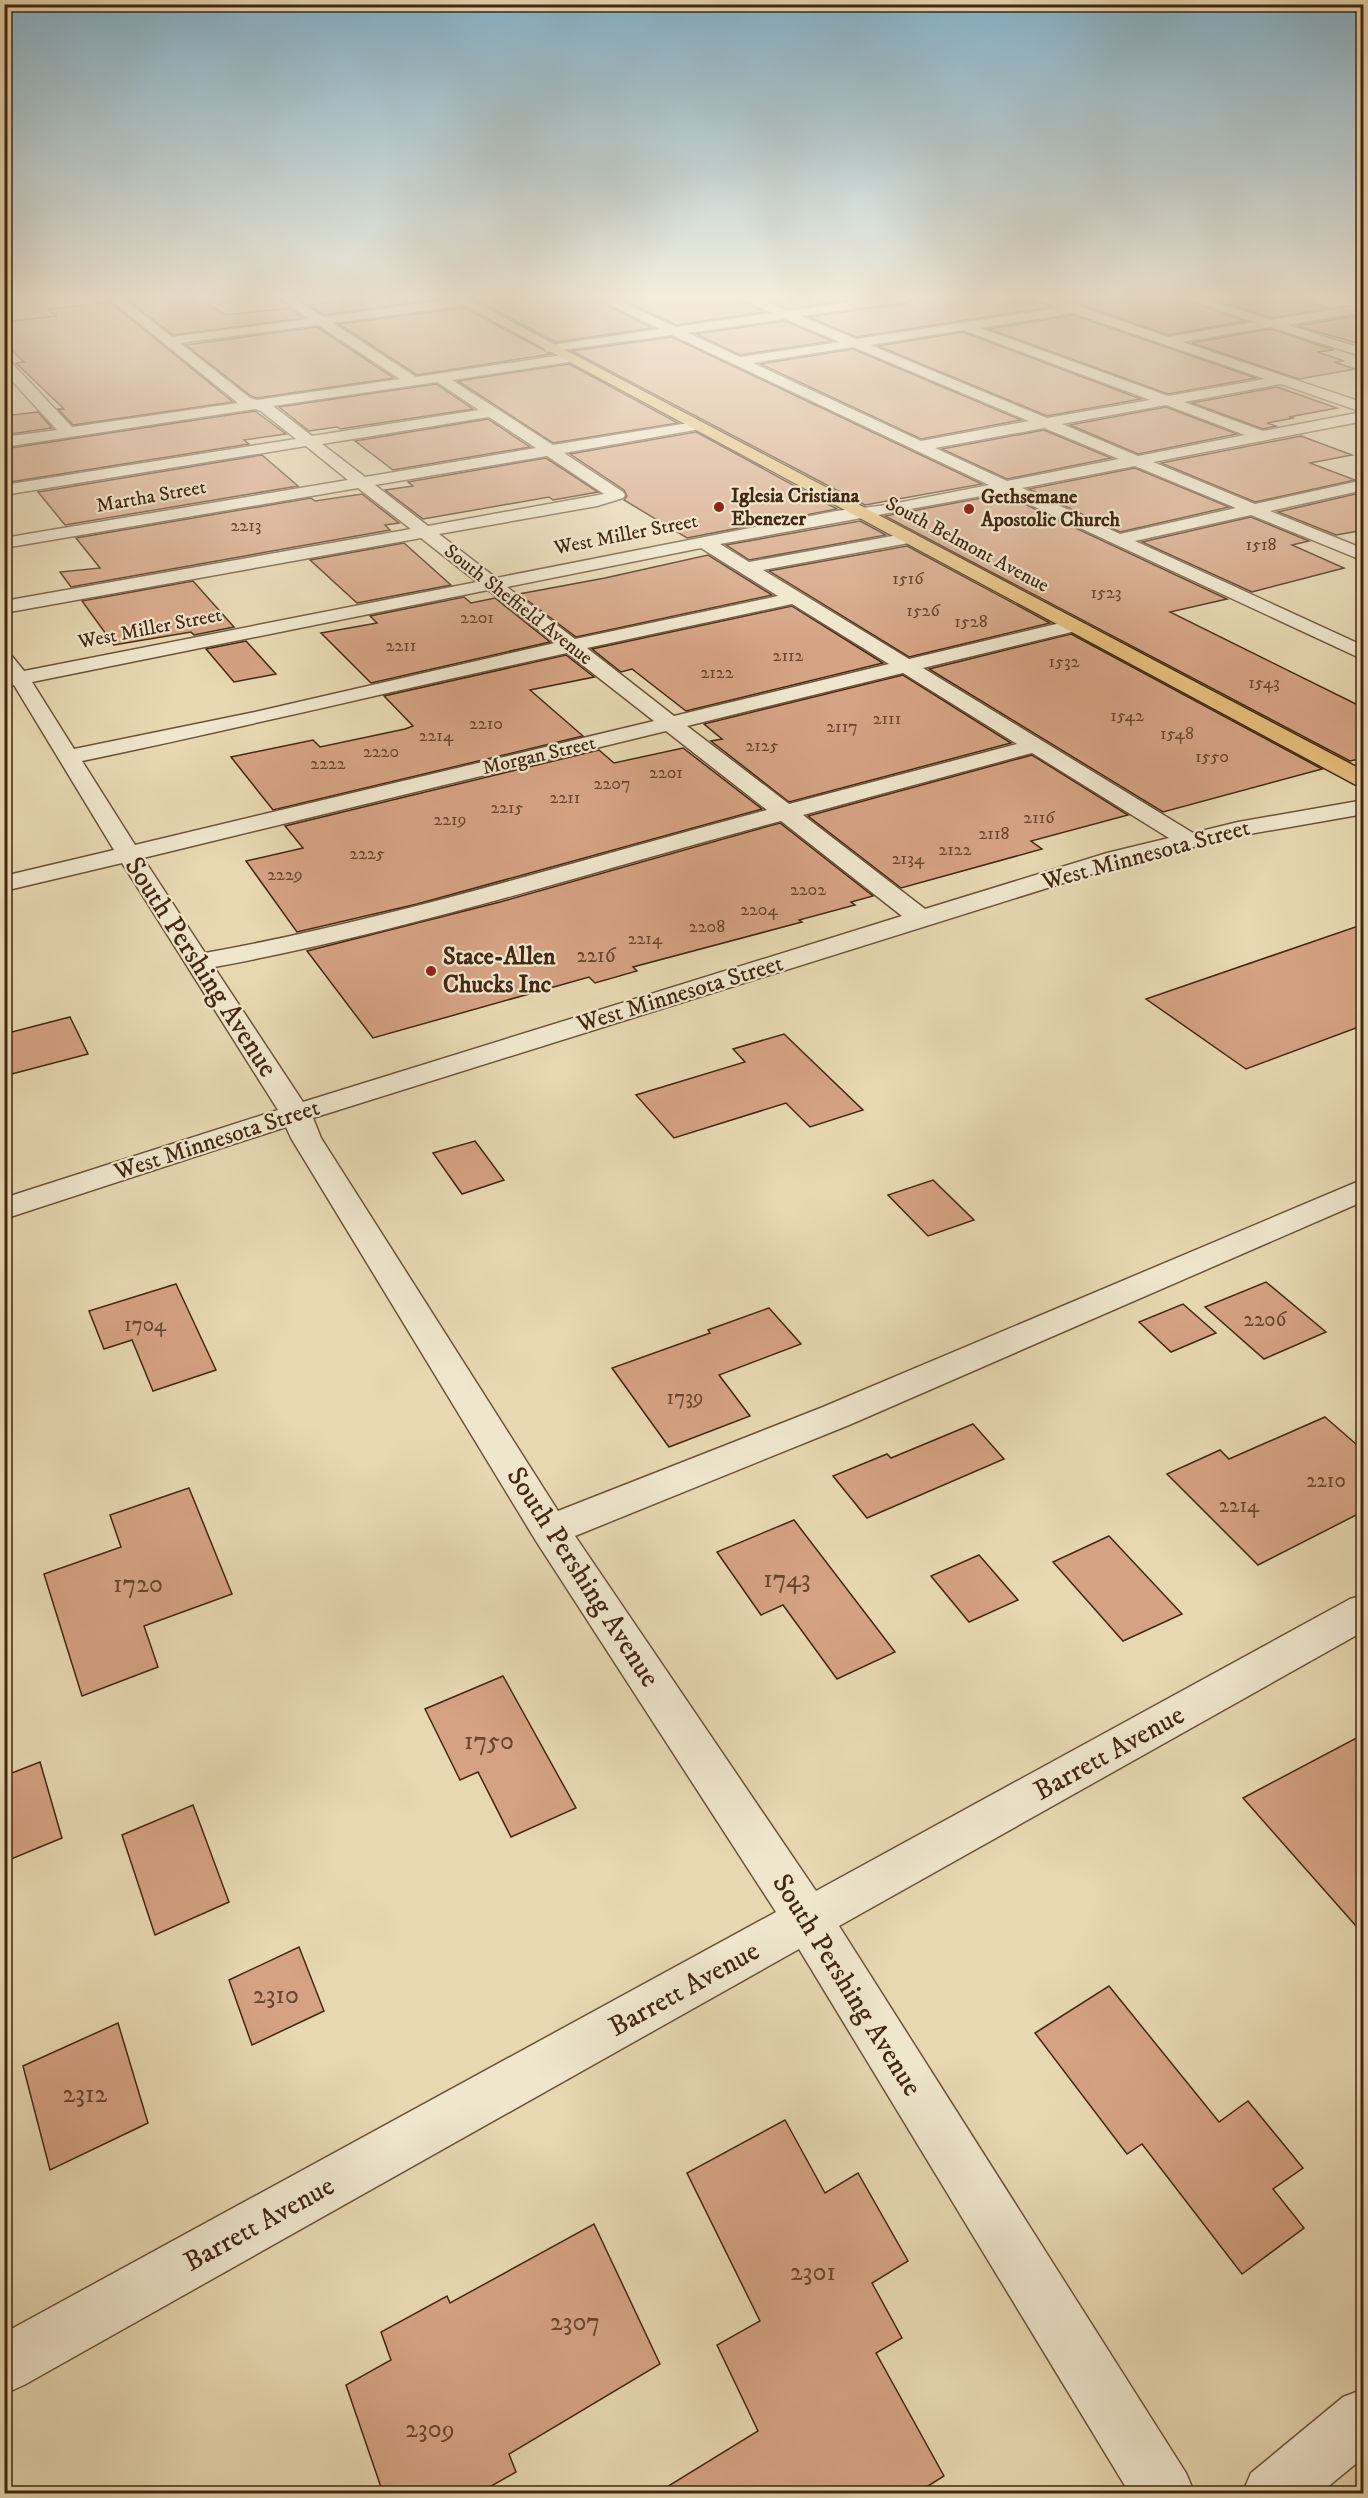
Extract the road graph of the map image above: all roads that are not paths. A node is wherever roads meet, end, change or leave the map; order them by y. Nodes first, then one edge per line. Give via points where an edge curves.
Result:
1 (51, 414) edge
2 (196, 414) edge
3 (273, 414) edge
4 (482, 414) edge
5 (494, 414) edge
6 (672, 414) edge
7 (850, 414) edge
8 (1024, 414) edge
9 (1099, 414) edge
10 (1202, 414) edge
11 (1364, 416) edge
12 (1047, 423) junction
13 (695, 426) junction
14 (68, 432) junction
15 (1262, 436) junction
16 (307, 441) junction
17 (4, 442) edge
18 (918, 446) junction
19 (550, 450) junction
20 (1136, 460) junction
21 (360, 483) junction
22 (1364, 485) edge
23 (1005, 487) junction
24 (4, 490) edge
25 (1252, 509) junction
26 (861, 513) junction
27 (424, 532) junction
28 (909, 538) junction
29 (1121, 539) junction
30 (4, 543) edge
31 (704, 543) junction
32 (1364, 556) edge
33 (746, 568) junction
34 (492, 585) junction
35 (793, 598) junction
36 (4, 607) edge
37 (1073, 626) junction
38 (571, 646) junction
39 (1364, 654) edge
40 (906, 667) junction
41 (9, 673) edge
42 (672, 724) junction
43 (1035, 746) junction
44 (68, 757) junction
45 (1364, 780) edge
46 (1364, 807) edge
47 (784, 812) junction
48 (1190, 841) junction
49 (128, 855) junction
50 (4, 884) edge
51 (920, 918) junction
52 (198, 962) junction
53 (296, 1114) junction
54 (1364, 1189) edge
55 (4, 1209) edge
56 (550, 1530) junction
57 (1364, 1611) edge
58 (808, 1920) junction
59 (4, 2365) edge
60 (1364, 2418) edge
61 (1165, 2493) edge
62 (1272, 2493) edge

1 - 14 street
2 - 14 street
3 - 16 street, South Sheffield Avenue
4 - 16 street
5 - 19 street
6 - 13 main road, South Belmont Avenue
7 - 18 street
8 - 12 street
9 - 12 street
10 - 15 street
11 - 15 street, West Miller Street
12 - 18 street
12 - 20 street
13 - 19 street, Martha Street
13 - 26 main road, South Belmont Avenue
14 - 17 street
15 - 20 street, West Miller Street
16 - 21 street, South Sheffield Avenue
16 - 24 street
18 - 23 street
19 - 21 street, Martha Street
19 - 27 street via 617,495
20 - 23 street, West Miller Street
20 - 25 street
21 - 27 street, South Sheffield Avenue
21 - 30 street, Martha Street
22 - 25 street
23 - 26 street, West Miller Street
23 - 29 street
25 - 29 street
25 - 32 street
26 - 28 main road, South Belmont Avenue
26 - 31 street, West Miller Street
27 - 34 street, South Sheffield Avenue
27 - 36 street
28 - 33 street
28 - 37 main road, South Belmont Avenue
29 - 39 street
31 - 33 street
31 - 34 street, West Miller Street
33 - 35 street
34 - 38 street, South Sheffield Avenue
34 - 41 street, West Miller Street
35 - 38 street
35 - 40 street
37 - 40 street, Morgan Street
37 - 45 main road, South Belmont Avenue
38 - 42 street, South Sheffield Avenue
38 - 44 street
40 - 42 street, Morgan Street
40 - 43 street
41 - 44 street, South Pershing Avenue
42 - 47 street, South Sheffield Avenue
42 - 49 street, Morgan Street
43 - 47 street
43 - 48 street
44 - 49 street, South Pershing Avenue
46 - 48 street, West Minnesota Street
47 - 51 street, South Sheffield Avenue
47 - 52 street via 344,933
48 - 51 street, West Minnesota Street via 1116,858
49 - 50 street, Morgan Street
49 - 52 street, South Pershing Avenue
51 - 53 street, West Minnesota Street
52 - 53 street, South Pershing Avenue
53 - 55 street, West Minnesota Street
53 - 56 street, South Pershing Avenue via 306,1138
54 - 56 street via 836,1416
56 - 58 street, South Pershing Avenue
57 - 58 street, Barrett Avenue
58 - 59 street, Barrett Avenue
58 - 61 street, South Pershing Avenue
60 - 62 street

